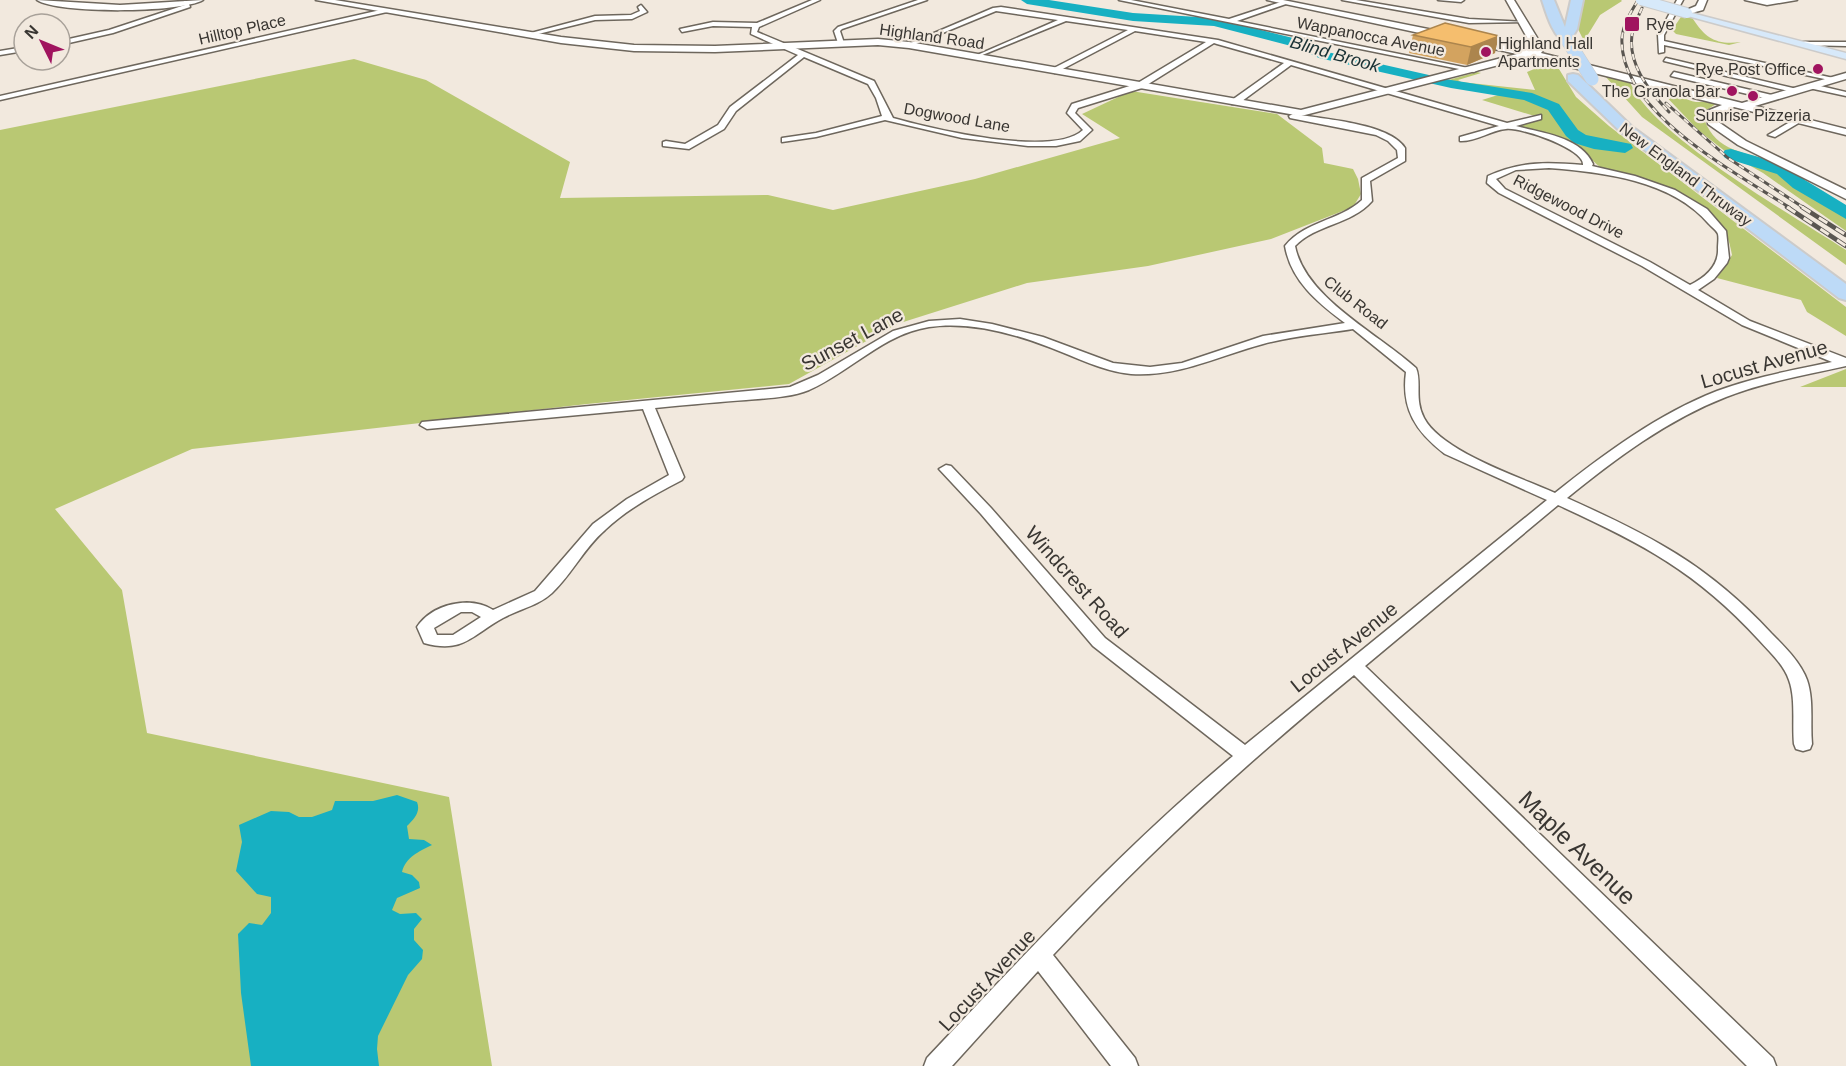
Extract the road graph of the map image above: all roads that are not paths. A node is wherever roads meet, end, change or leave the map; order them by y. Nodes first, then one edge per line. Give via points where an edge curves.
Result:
1 (41, 0) edge
2 (198, 0) edge
3 (320, 0) edge
4 (817, 0) edge
5 (924, 0) edge
6 (1122, 0) edge
7 (1345, 0) edge
8 (1441, 0) edge
9 (1461, 0) edge
10 (1510, 0) edge
11 (1548, 0) edge
12 (1577, 0) edge
13 (1641, 0) edge
14 (1680, 0) edge
15 (1702, 0) edge
16 (1716, 0) edge
17 (1748, 0) edge
18 (1794, 0) edge
19 (1277, 1) edge
20 (186, 2) junction
21 (641, 7) dead end
22 (384, 10) junction
23 (1687, 13) junction
24 (1065, 19) junction
25 (1228, 21) junction
26 (1524, 22) junction
27 (757, 25) junction
28 (1135, 29) junction
29 (682, 30) dead end
30 (530, 34) junction
31 (1550, 38) dead end
32 (1566, 39) junction
33 (72, 40) edge
34 (1213, 41) junction
35 (1660, 42) junction
36 (841, 43) junction
37 (1802, 44) junction
38 (1846, 44) edge
39 (909, 45) junction
40 (785, 46) junction
41 (1532, 54) junction
42 (802, 55) junction
43 (1846, 56) edge
44 (977, 57) junction
45 (1666, 60) junction
46 (1291, 62) junction
47 (1474, 70) junction
48 (1055, 71) junction
49 (1673, 71) junction
50 (1706, 75) dead end
51 (1846, 76) edge
52 (1834, 80) junction
53 (1139, 86) junction
54 (1812, 86) junction
55 (1664, 87) junction
56 (1391, 91) junction
57 (1797, 91) junction
58 (1846, 94) edge
59 (0, 98) edge
60 (1773, 98) junction
61 (1234, 102) junction
62 (1738, 105) junction
63 (1293, 116) dead end
64 (886, 117) junction
65 (1538, 117) dead end
66 (1798, 121) junction
67 (1509, 125) junction
68 (1846, 132) edge
69 (1772, 135) dead end
70 (1463, 139) dead end
71 (785, 140) dead end
72 (666, 144) dead end
73 (1587, 166) junction
74 (1846, 195) edge
75 (1846, 276) edge
76 (1691, 289) junction
77 (1846, 294) edge
78 (1357, 325) junction
79 (1845, 362) edge
80 (648, 406) junction
81 (427, 425) dead end
82 (946, 469) dead end
83 (1557, 500) junction
84 (492, 617) dead end
85 (1355, 666) junction
86 (1803, 744) dead end
87 (1245, 755) junction
88 (1039, 955) junction
89 (936, 1066) edge
90 (1126, 1066) edge
91 (1764, 1066) edge

1 - 20 street via 95,6
2 - 20 street
3 - 22 street, Highland Road
4 - 27 street
5 - 36 street via 840,28 837,31
6 - 25 street, Wappanocca Avenue
7 - 26 street via 1469,21
8 - 9 street
10 - 26 street
11 - 32 highway, New England Thruway
12 - 32 highway
13 - 23 main road, bridge
14 - 35 street
15 - 16 street
15 - 23 street via 1700,8
17 - 18 street
19 - 25 street
19 - 41 street
20 - 33 street via 188,6 147,22
21 - 30 street via 644,12 637,16 595,18
22 - 30 street, Highland Road
22 - 59 street, Hilltop Place
23 - 37 main road
24 - 28 street
24 - 39 street via 994,10
24 - 44 street
25 - 47 street, Wappanocca Avenue
26 - 41 street via 1539,49
27 - 29 street via 713,24
27 - 40 street, Dogwood Lane via 753,33
28 - 34 street
28 - 48 street
30 - 40 street, Highland Road via 634,48
31 - 77 highway, New England Thruway via 1574,78 1626,129
32 - 75 highway, New England Thruway, bridge via 1611,101
34 - 46 street
34 - 53 street
35 - 45 street
35 - 52 street
36 - 39 street, Highland Road
36 - 40 street, Highland Road
37 - 38 street
37 - 43 main road
39 - 44 street, Highland Road
40 - 42 street, Dogwood Lane
41 - 47 street, Highland Road
41 - 55 street
42 - 64 street, Dogwood Lane via 874,85
42 - 72 street via 733,109 721,127 686,147
44 - 48 street, Highland Road
45 - 49 street
45 - 57 street
46 - 56 street
46 - 61 street
47 - 56 street, Highland Road
48 - 53 street, Highland Road
49 - 50 street
49 - 55 street
49 - 60 street
51 - 52 street
52 - 54 street
53 - 61 street, Highland Road
53 - 64 street, Dogwood Lane via 1075,106 1071,113 1088,130 1063,142 977,139
54 - 57 street
54 - 58 street
55 - 62 street
56 - 61 street, Highland Road via 1301,113
56 - 67 street
57 - 60 street
60 - 62 street
62 - 66 street
62 - 74 street via 1711,113 1712,122 1732,137
63 - 78 street, Club Road via 1376,133 1401,148 1402,159 1365,180 1366,201 1362,207 1306,230 1290,246 1289,256 1297,273 1323,300
64 - 71 street
65 - 67 street
66 - 68 street
66 - 69 street
67 - 70 street
67 - 73 street via 1570,145 1588,159
73 - 76 street, Ridgewood Drive via 1660,187 1717,221 1725,240 1725,256 1710,277
73 - 76 street, Ridgewood Drive via 1520,167 1497,173 1491,180 1509,195
76 - 79 street, Ridgewood Drive via 1746,323
78 - 80 street, Sunset Lane via 1262,340 1191,366 1146,371 1111,368 997,328 931,324 901,332 801,388
78 - 83 street, Club Road via 1412,371 1410,385 1418,423 1432,440
79 - 83 street, Locust Avenue via 1736,389 1708,400 1636,440
80 - 81 street, Sunset Lane
80 - 84 street via 677,477 607,520 531,602
82 - 87 street, Windcrest Road via 1099,642
83 - 85 street, Locust Avenue
83 - 86 street, Club Road via 1665,550 1708,579 1743,612 1798,680
85 - 87 street, Locust Avenue
85 - 91 street, Maple Avenue
87 - 88 street, Locust Avenue via 1159,833
88 - 89 street, Locust Avenue
88 - 90 street

